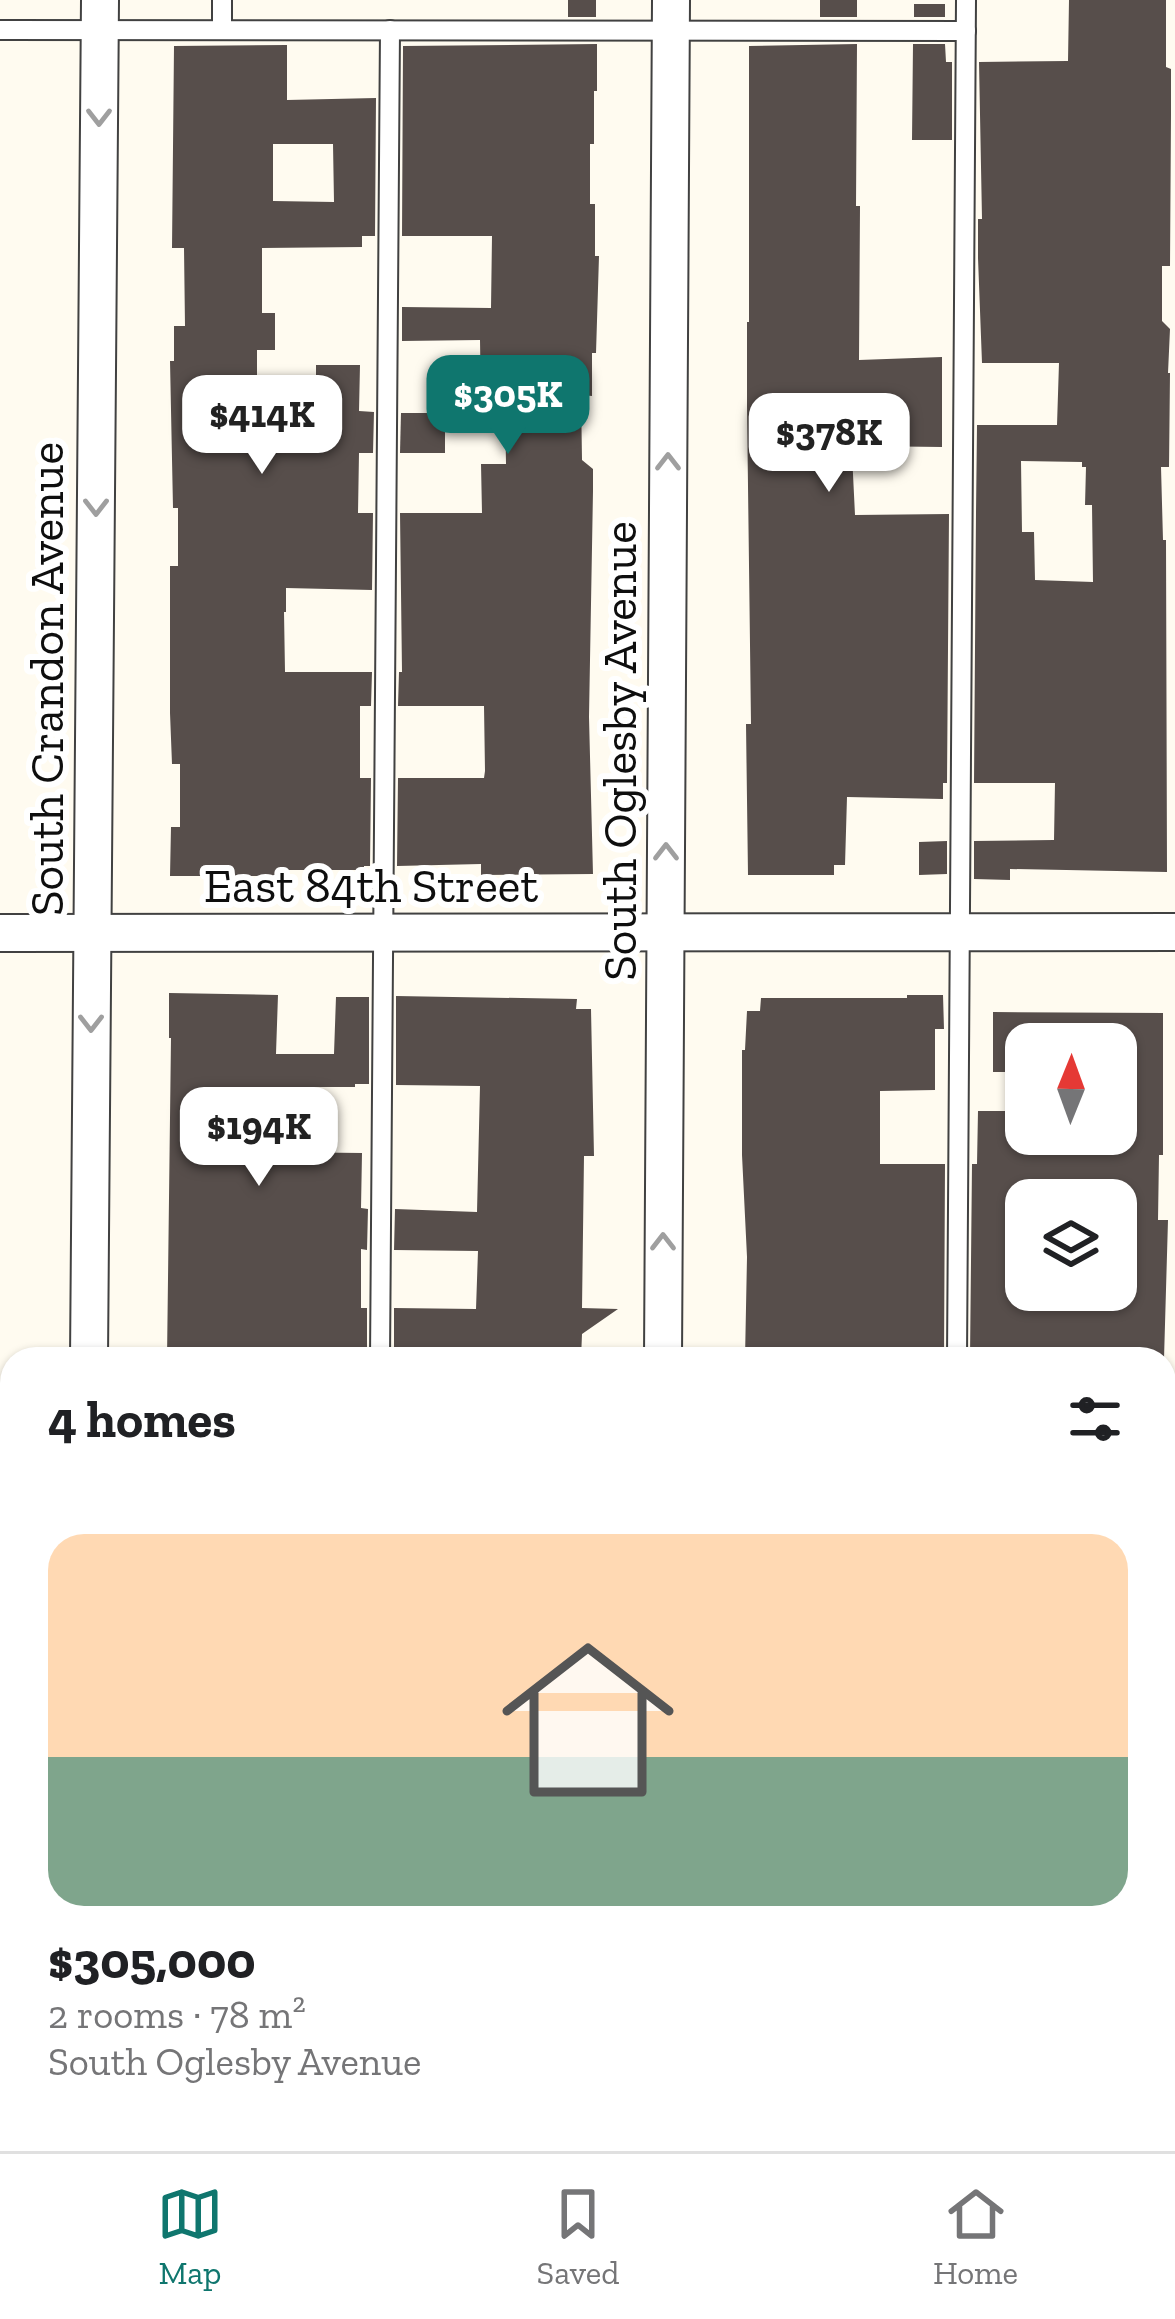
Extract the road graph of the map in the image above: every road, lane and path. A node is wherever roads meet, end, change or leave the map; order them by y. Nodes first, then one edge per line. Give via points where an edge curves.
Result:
1 (222, 0) edge
2 (966, 0) edge
3 (100, 15) edge
4 (671, 15) edge
5 (222, 29) junction
6 (0, 30) edge
7 (390, 30) junction
8 (966, 31) junction
9 (665, 932) junction
10 (960, 932) junction
11 (1175, 932) edge
12 (0, 933) edge
13 (93, 933) junction
14 (382, 933) junction
15 (89, 1347) edge
16 (380, 1347) edge
17 (662, 1347) edge
18 (957, 1347) edge

1 - 5 lane
2 - 8 lane
3 - 5 lane
3 - 6 lane
3 -> 13 street, South Crandon Avenue
4 - 7 lane
4 - 8 lane
9 -> 4 street, South Oglesby Avenue
5 - 7 lane
7 - 14 lane
8 - 10 lane
9 - 10 street, East 84th Street
9 - 14 street, East 84th Street
17 -> 9 street, South Oglesby Avenue
10 - 11 street, East 84th Street
10 - 18 lane
12 - 13 street, East 84th Street
13 - 14 street, East 84th Street
13 -> 15 street, South Crandon Avenue
14 - 16 lane

